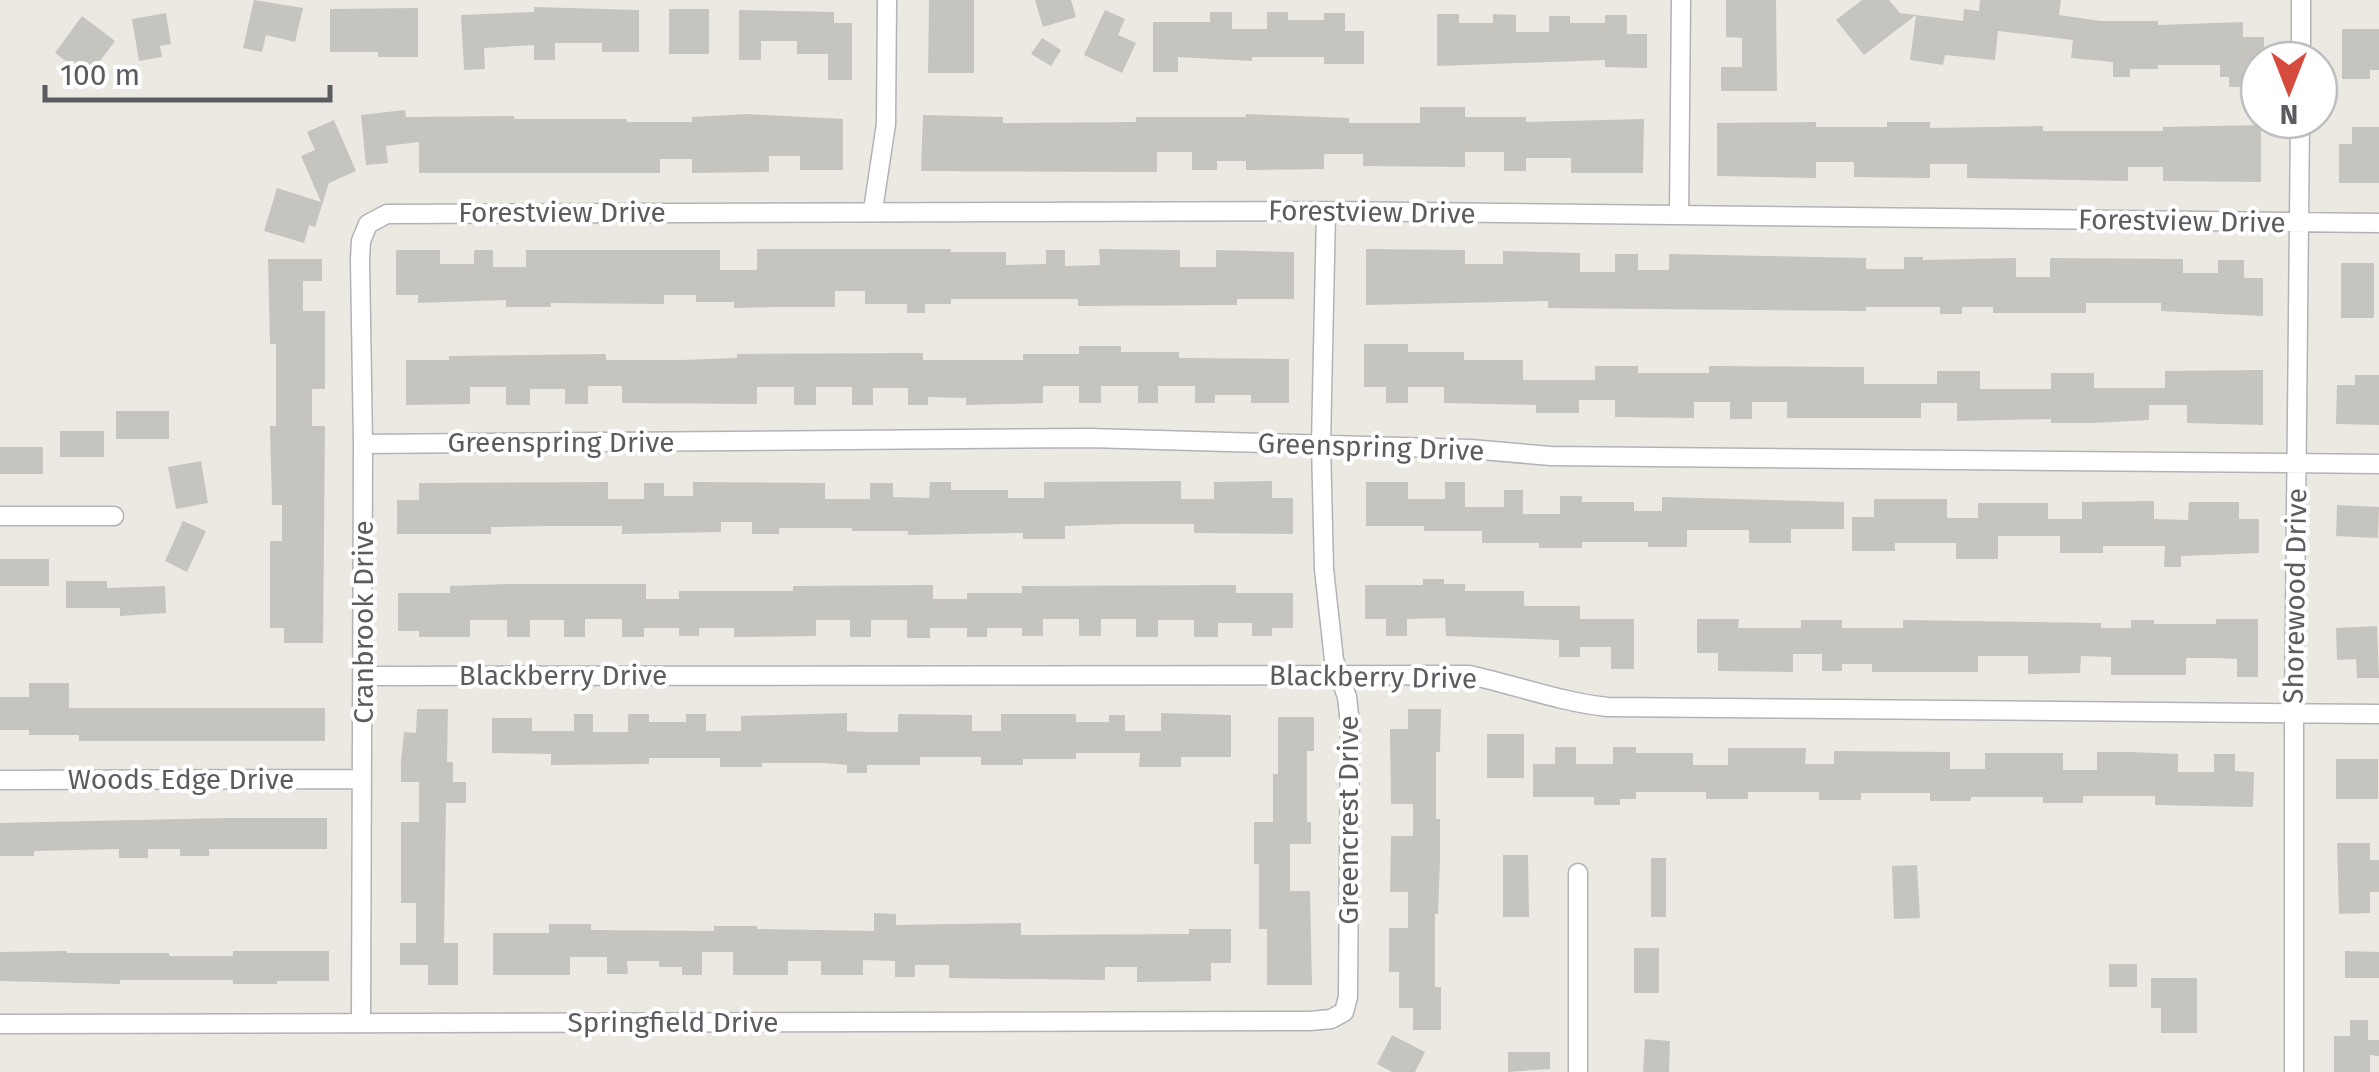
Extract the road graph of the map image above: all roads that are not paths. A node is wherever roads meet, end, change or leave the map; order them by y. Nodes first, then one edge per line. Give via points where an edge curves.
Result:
1 (887, 0) edge
2 (1681, 0) edge
3 (2301, 0) edge
4 (2300, 40) edge
5 (2300, 140) edge
6 (873, 210) junction
7 (1326, 210) junction
8 (1679, 215) junction
9 (2299, 222) junction
10 (2379, 223) edge
11 (368, 224) joint
12 (363, 444) junction
13 (1321, 444) junction
14 (2297, 464) junction
15 (2379, 464) edge
16 (0, 516) edge
17 (114, 516) dead end
18 (1337, 675) junction
19 (362, 676) junction
20 (2294, 714) junction
21 (2379, 714) edge
22 (362, 779) junction
23 (0, 780) edge
24 (1578, 873) dead end
25 (1344, 1012) joint
26 (362, 1022) junction
27 (0, 1024) edge
28 (1578, 1072) edge
29 (2294, 1072) edge

1 - 6 street via 886,124
2 - 8 street
3 - 4 street
5 - 9 street, Shorewood Drive
6 - 7 street, Forestview Drive
6 - 11 street, Forestview Drive via 413,212
7 - 8 street, Forestview Drive
7 - 13 street, Greencrest Drive
8 - 9 street, Forestview Drive
9 - 10 street, Forestview Drive
9 - 14 street, Shorewood Drive
11 - 12 street, Cranbrook Drive via 360,260
12 - 13 street, Greenspring Drive via 1088,438
12 - 19 street, Cranbrook Drive
13 - 14 street, Greenspring Drive via 1551,456
13 - 18 street, Greencrest Drive via 1324,569
14 - 15 street, Greenspring Drive
14 - 20 street, Shorewood Drive
16 - 17 street
18 - 19 street, Blackberry Drive
18 - 20 street, Blackberry Drive via 1469,675 1608,708
18 - 25 street, Greencrest Drive via 1350,724
19 - 22 street, Cranbrook Drive
20 - 21 street, Blackberry Drive
20 - 29 street, Shorewood Drive
22 - 23 street, Woods Edge Drive
22 - 26 street, Cranbrook Drive
24 - 28 street
25 - 26 street, Springfield Drive via 1310,1021
26 - 27 street, Springfield Drive

